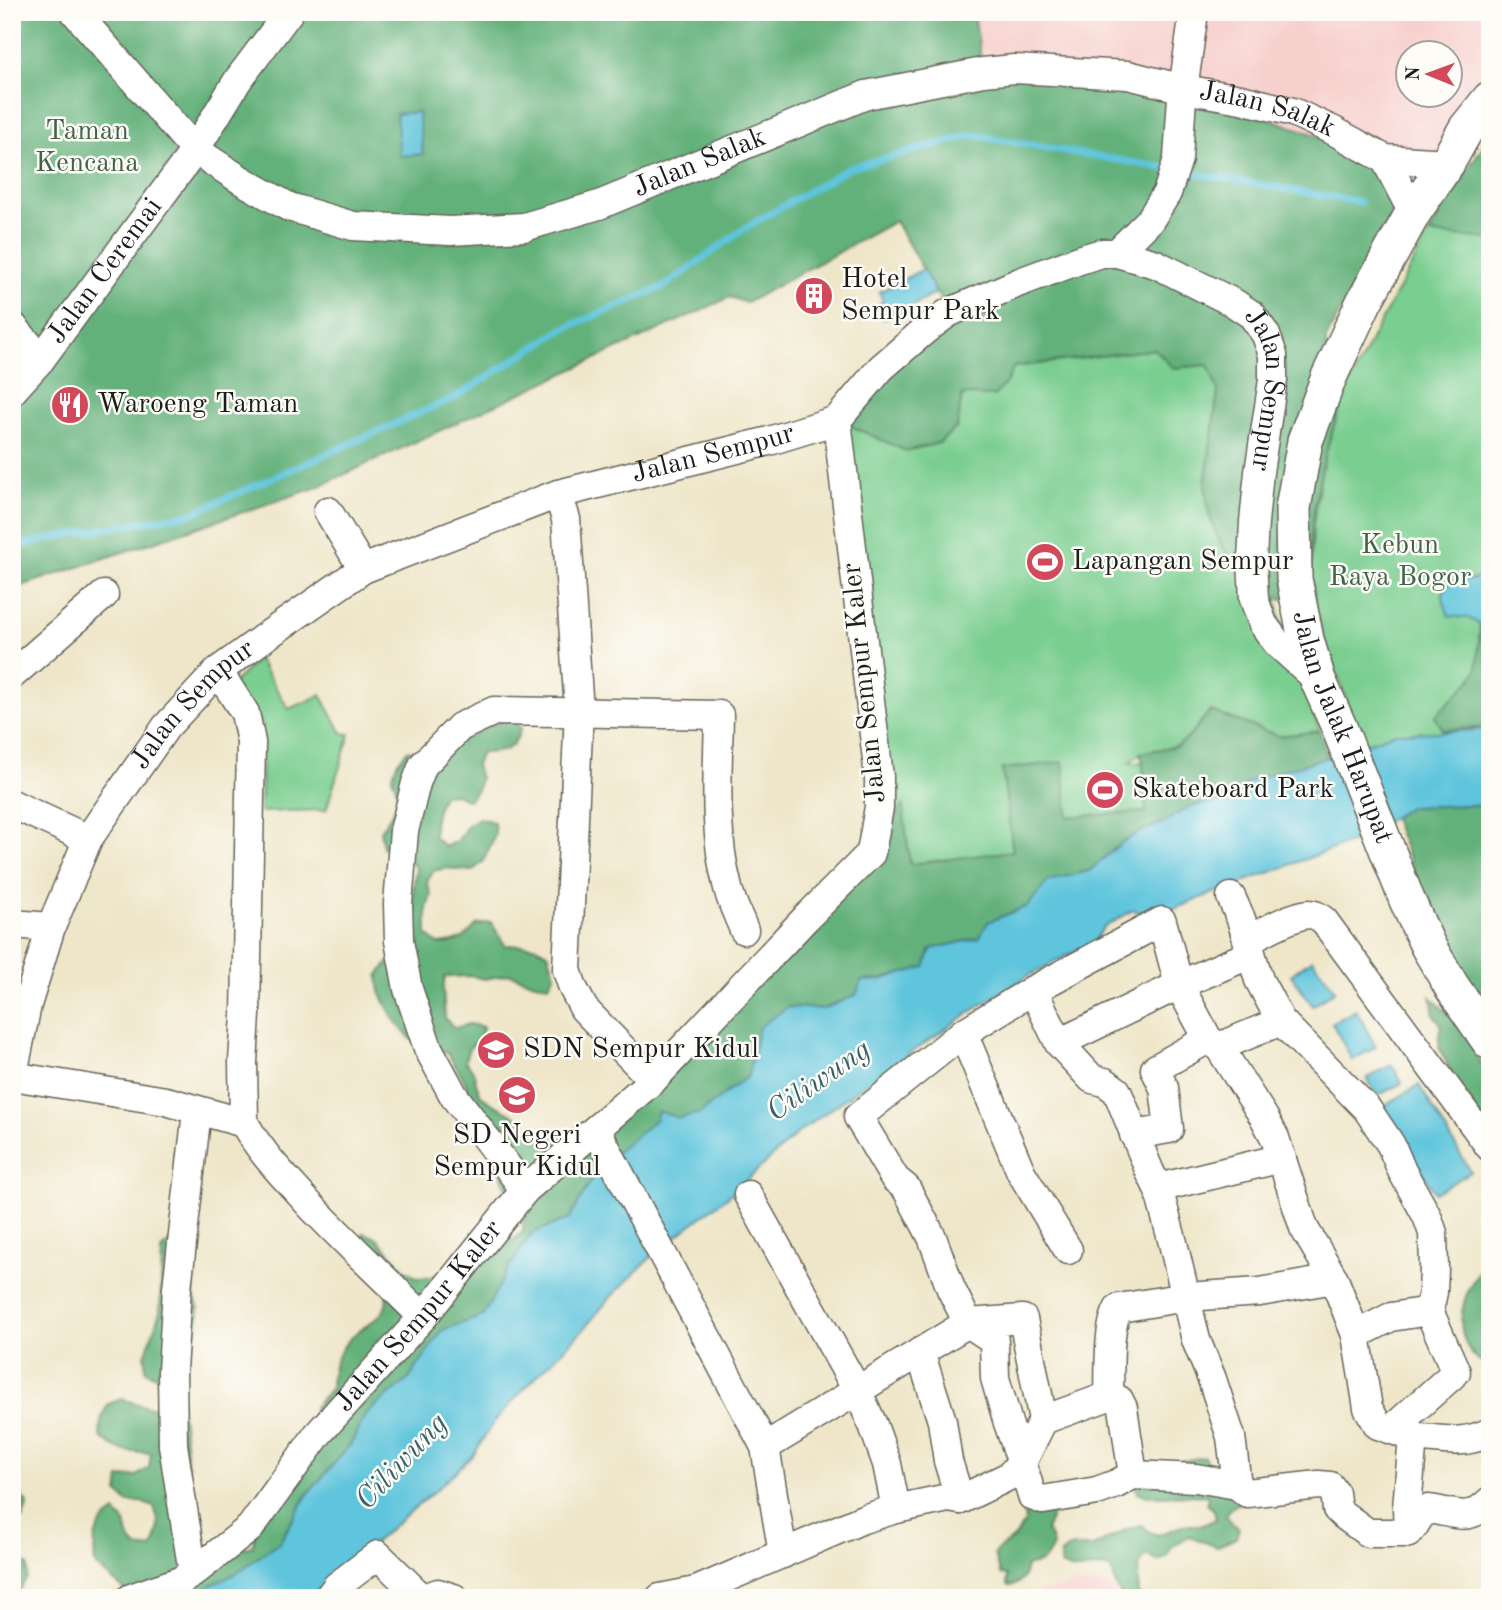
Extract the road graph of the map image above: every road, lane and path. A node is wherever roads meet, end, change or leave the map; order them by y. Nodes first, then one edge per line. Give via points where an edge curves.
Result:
1 (75, 12) edge
2 (289, 12) edge
3 (1194, 12) edge
4 (1184, 89) junction
5 (1490, 99) edge
6 (195, 150) junction
7 (1385, 159) junction
8 (1447, 163) junction
9 (1413, 213) junction
10 (1117, 253) junction
11 (12, 326) edge
12 (41, 359) junction
13 (12, 391) edge
14 (837, 420) junction
15 (558, 494) junction
16 (328, 511) dead end
17 (363, 569) junction
18 (104, 595) dead end
19 (218, 671) junction
20 (12, 675) edge
21 (1318, 680) junction
22 (579, 711) junction
23 (12, 804) edge
24 (88, 839) junction
25 (1231, 897) dead end
26 (12, 924) edge
27 (51, 927) junction
28 (744, 930) dead end
29 (1249, 947) junction
30 (1179, 985) junction
31 (1033, 990) junction
32 (1281, 1021) junction
33 (963, 1033) junction
34 (1490, 1042) edge
35 (1059, 1043) junction
36 (1213, 1043) junction
37 (12, 1077) edge
38 (653, 1080) junction
39 (197, 1111) junction
40 (244, 1123) junction
41 (599, 1134) junction
42 (1134, 1135) junction
43 (1490, 1147) edge
44 (1282, 1158) junction
45 (1158, 1188) junction
46 (525, 1190) junction
47 (748, 1195) dead end
48 (1068, 1250) dead end
49 (1334, 1279) junction
50 (1186, 1297) junction
51 (1429, 1311) junction
52 (423, 1317) junction
53 (968, 1323) junction
54 (1356, 1335) junction
55 (920, 1352) junction
56 (856, 1390) junction
57 (1109, 1396) junction
58 (1043, 1420) junction
59 (1490, 1432) edge
60 (1402, 1433) junction
61 (765, 1447) junction
62 (1022, 1463) junction
63 (1133, 1475) junction
64 (1237, 1485) junction
65 (960, 1500) junction
66 (1490, 1501) edge
67 (896, 1508) junction
68 (1408, 1532) junction
69 (783, 1553) junction
70 (193, 1573) junction
71 (131, 1598) edge
72 (328, 1598) edge
73 (423, 1598) edge
74 (454, 1598) edge
75 (660, 1598) edge

1 - 6 street, Jalan Salak
2 - 6 street, Jalan Ceremai via 238,80
3 - 4 street
4 - 6 street, Jalan Salak via 1128,75 1014,69 866,95 598,205 524,227 450,231 353,226 289,207
4 - 7 street, Jalan Salak via 1293,111
4 - 10 street via 1178,159 1167,193
5 - 8 main road, Jalan Jalak Harupat
6 - 12 street, Jalan Ceremai
7 - 8 street, Jalan Salak
7 - 9 street
8 - 9 main road, Jalan Jalak Harupat
9 - 21 main road, Jalan Jalak Harupat via 1363,302 1305,441 1293,508 1294,579
10 - 14 street, Jalan Sempur via 1072,262 948,313 881,368
10 - 21 street, Jalan Sempur via 1156,264 1234,303 1252,315 1266,335 1273,355 1273,380 1254,522 1254,599 1263,624 1277,643
11 - 12 street
12 - 13 street, Jalan Ceremai
14 - 15 street, Jalan Sempur
14 - 38 street, Jalan Sempur Kaler via 879,777 871,853
15 - 17 street, Jalan Sempur
15 - 22 street via 566,519
16 - 17 street
17 - 19 street, Jalan Sempur
18 - 20 street
19 - 24 street, Jalan Sempur via 166,727
19 - 40 street via 245,713 251,742
21 - 34 main road, Jalan Jalak Harupat via 1428,946
22 - 28 street via 719,715 721,847 727,885
22 - 38 street via 567,970 584,1009
22 - 46 street via 494,711 460,727 423,765 404,831 398,904 408,989 428,1048 454,1096
23 - 24 street
24 - 27 street, Jalan Sempur
25 - 29 street
26 - 27 street
27 - 37 street, Jalan Sempur via 27,1005
29 - 30 street
29 - 32 street via 1259,979
29 - 43 street via 1291,920 1318,916
30 - 31 street via 1162,921
30 - 35 street
30 - 36 street
31 - 33 street
31 - 35 street
32 - 36 street
32 - 51 street via 1367,1110 1391,1145 1433,1233
33 - 48 street via 1021,1172
33 - 53 street via 858,1117 895,1178 906,1188
35 - 42 street via 1092,1079 1116,1091
36 - 42 street via 1155,1069 1164,1088 1169,1129
36 - 44 street via 1265,1119
37 - 39 street via 166,1101
38 - 41 street, Jalan Sempur Kaler
39 - 40 street
39 - 70 street via 172,1370 173,1445
40 - 52 street via 272,1165
41 - 46 street, Jalan Sempur Kaler
41 - 61 street
42 - 45 street
44 - 45 street
44 - 49 street via 1304,1228
45 - 50 street
46 - 52 street, Jalan Sempur Kaler
47 - 56 street
49 - 50 street via 1260,1292
49 - 54 street
50 - 57 street via 1119,1308 1112,1330
50 - 64 street via 1196,1340 1231,1437
51 - 54 street via 1391,1317
51 - 60 street via 1456,1372
52 - 70 street, Jalan Sempur Kaler via 318,1434 250,1528
53 - 55 street
53 - 58 street via 1023,1319
53 - 62 street via 994,1340 995,1378
54 - 60 street via 1368,1408 1378,1424
55 - 56 street
55 - 65 street via 943,1421 948,1461
56 - 61 street
56 - 67 street via 887,1464
57 - 58 street
57 - 63 street via 1124,1408
58 - 62 street
59 - 60 street via 1464,1441
60 - 68 street
61 - 69 street
62 - 63 street via 1032,1496 1043,1500 1097,1491
62 - 65 street via 1009,1476
63 - 64 street
64 - 68 street via 1247,1493 1330,1486 1337,1508 1368,1532
65 - 67 street
66 - 68 street via 1459,1516 1428,1509
67 - 69 street
69 - 75 street via 696,1591
70 - 71 street, Jalan Sempur Kaler
72 - 73 street via 378,1555
73 - 74 street via 438,1593

